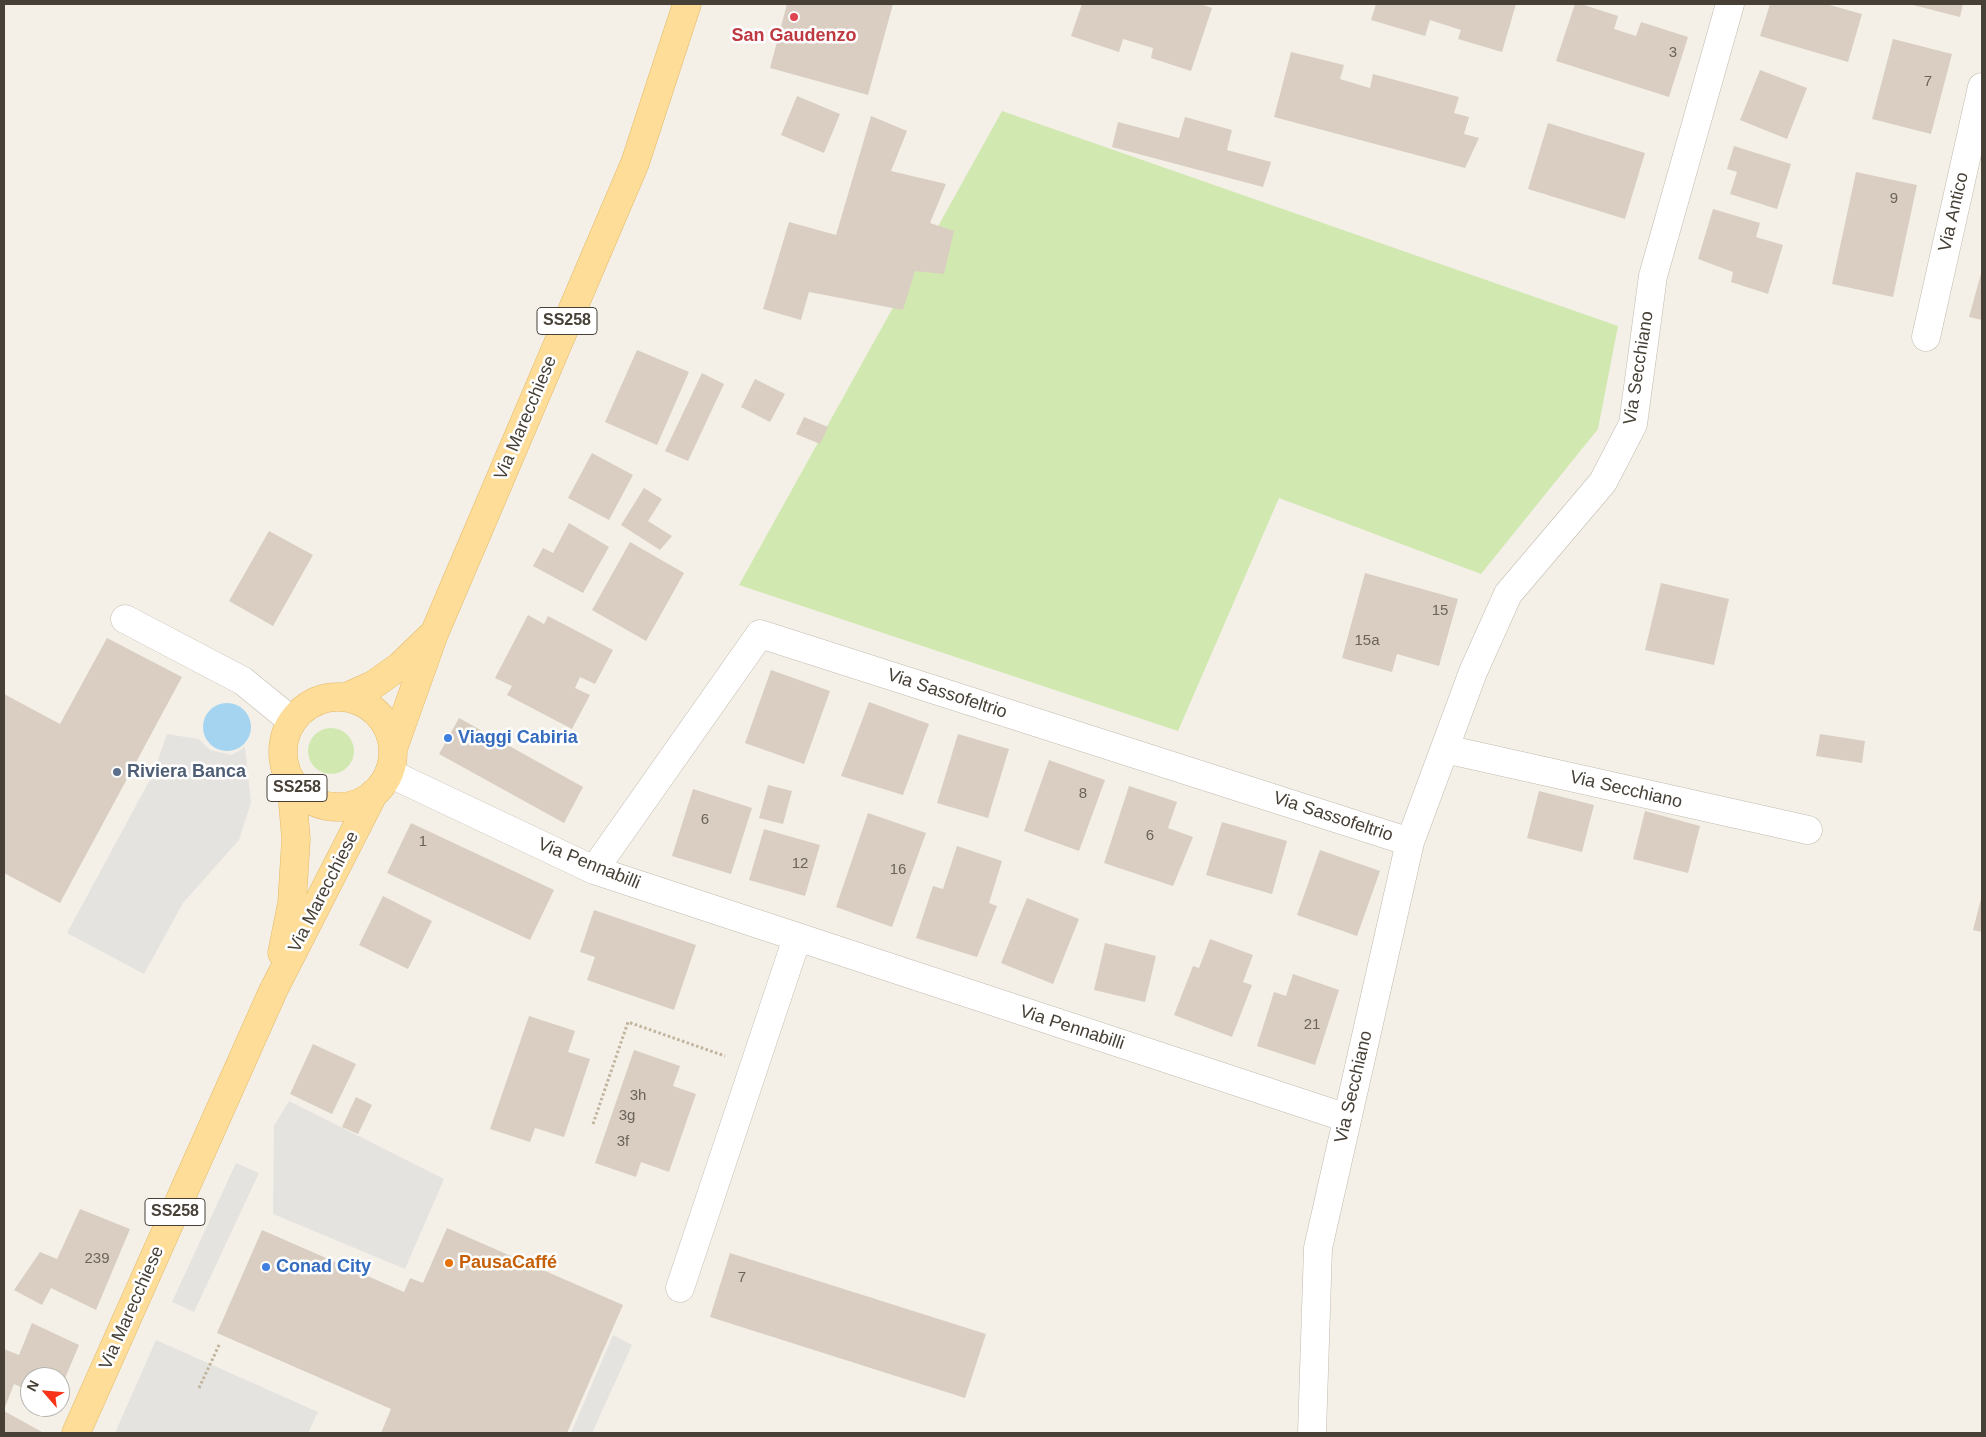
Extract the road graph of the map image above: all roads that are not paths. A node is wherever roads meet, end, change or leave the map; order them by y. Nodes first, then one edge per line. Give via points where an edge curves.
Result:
1 (687, 4) edge
2 (1730, 4) edge
3 (1982, 87) edge
4 (1926, 338) dead end
5 (125, 619) dead end
6 (434, 634) junction
7 (346, 697) junction
8 (292, 721) junction
9 (1444, 749) junction
10 (385, 772) junction
11 (290, 781) junction
12 (1808, 830) dead end
13 (1410, 842) junction
14 (594, 870) junction
15 (797, 938) junction
16 (273, 991) junction
17 (1347, 1118) junction
18 (680, 1288) dead end
19 (76, 1433) edge
20 (1312, 1433) edge

1 - 6 main road, Via Marecchiese / SS258 via 635,163
2 - 9 street, Via Secchiano via 1653,276 1633,424 1603,482 1508,594 1473,672
3 - 4 street, Via Antico
5 - 8 street via 243,681
6 - 7 main road, Via Marecchiese / SS258 via 393,671 373,685
6 - 10 main road, Via Marecchiese / SS258
7 - 8 main road, Via Marecchiese / SS258 via 316,701 302,709
7 - 10 main road, Via Marecchiese / SS258 via 364,703 379,714 388,731
8 - 11 main road, Via Marecchiese / SS258 via 285,735 283,751
9 - 12 street, Via Secchiano
9 - 13 street, Via Secchiano
10 - 11 main road, Via Marecchiese / SS258 via 361,802 346,806 314,802
10 - 14 street, Via Pennabilli
10 - 16 main road, Via Marecchiese / SS258
11 - 16 main road, Via Marecchiese / SS258 via 296,839 292,903
13 - 14 street, Via Sassofeltrio via 760,634
13 - 17 street, Via Secchiano
14 - 15 street, Via Pennabilli
15 - 17 street, Via Pennabilli
15 - 18 street
16 - 19 main road, Via Marecchiese / SS258
17 - 20 street, Via Secchiano via 1318,1248

